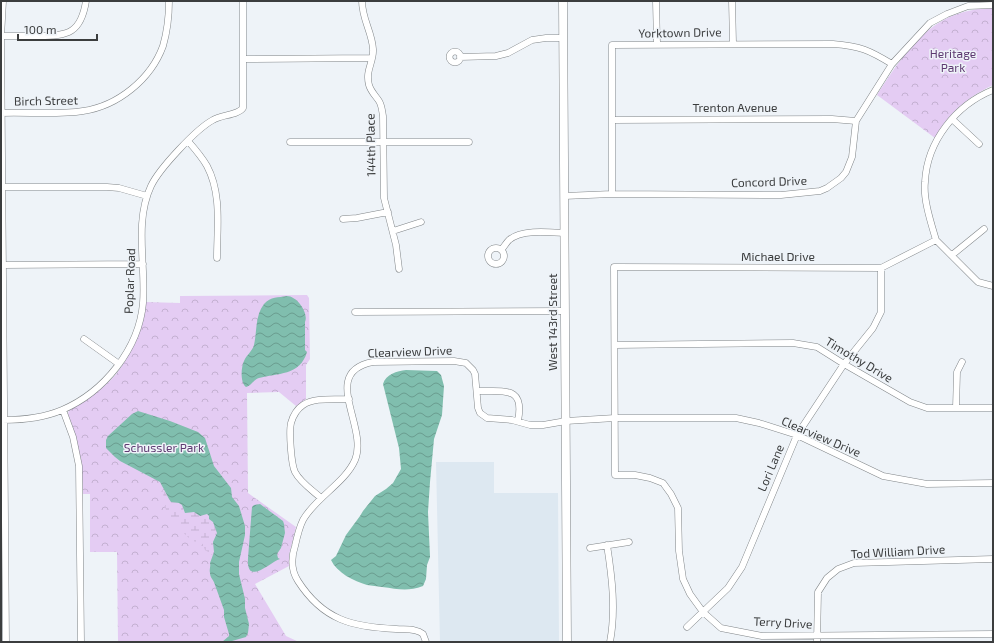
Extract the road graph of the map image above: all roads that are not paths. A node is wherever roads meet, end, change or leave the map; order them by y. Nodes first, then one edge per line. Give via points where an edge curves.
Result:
1 (3, 1) edge
2 (86, 1) edge
3 (169, 1) edge
4 (243, 1) edge
5 (362, 1) edge
6 (563, 1) edge
7 (656, 1) edge
8 (732, 1) edge
9 (993, 5) edge
10 (2, 36) edge
11 (563, 38) junction
12 (657, 44) junction
13 (733, 44) junction
14 (460, 57) dead end
15 (372, 58) junction
16 (244, 59) junction
17 (892, 64) junction
18 (993, 90) edge
19 (2, 113) edge
20 (952, 119) junction
21 (613, 120) junction
22 (856, 121) junction
23 (188, 141) junction
24 (290, 142) dead end
25 (383, 142) junction
26 (470, 142) dead end
27 (979, 144) dead end
28 (3, 187) junction
29 (612, 194) junction
30 (147, 196) junction
31 (564, 196) junction
32 (388, 212) junction
33 (343, 219) dead end
34 (421, 222) dead end
35 (984, 229) dead end
36 (393, 231) junction
37 (564, 233) junction
38 (936, 240) junction
39 (501, 250) dead end
40 (952, 255) junction
41 (217, 258) dead end
42 (143, 264) junction
43 (3, 265) junction
44 (881, 268) junction
45 (398, 269) dead end
46 (993, 286) edge
47 (355, 312) dead end
48 (565, 312) junction
49 (84, 339) dead end
50 (615, 345) junction
51 (962, 362) dead end
52 (119, 364) junction
53 (844, 364) junction
54 (477, 391) junction
55 (349, 400) junction
56 (956, 408) junction
57 (993, 408) edge
58 (63, 410) junction
59 (615, 418) junction
60 (3, 420) edge
61 (518, 421) junction
62 (566, 421) junction
63 (796, 435) junction
64 (993, 483) edge
65 (321, 498) junction
66 (628, 542) dead end
67 (607, 545) junction
68 (590, 548) dead end
69 (993, 559) edge
70 (703, 612) junction
71 (687, 627) dead end
72 (993, 634) edge
73 (817, 639) edge
74 (6, 642) edge
75 (81, 642) edge
76 (426, 642) edge
77 (567, 642) edge
78 (610, 642) edge

1 - 10 street
2 - 10 street via 80,22 65,34
3 - 19 street, Birch Street via 166,33 158,56 138,83 119,98 85,111
4 - 16 street
5 - 15 street, 144th Place via 364,18 373,47
6 - 11 main road, West 143rd Street
7 - 12 street
8 - 13 street
9 - 17 street, Concord Drive via 968,6 930,23
10 - 19 street
11 - 14 street via 532,40 508,53 496,56
11 - 31 main road, West 143rd Street
12 - 13 street, Yorktown Drive
12 - 21 street, Yorktown Drive via 612,45
13 - 17 street, Yorktown Drive via 851,45 868,50
15 - 16 street
15 - 25 street, 144th Place via 368,72 369,84 382,109
16 - 23 street, Poplar Road via 243,108 239,112 210,122
17 - 22 street, Concord Drive
18 - 20 street via 966,105
19 - 28 street
20 - 27 street
20 - 38 street via 936,143 924,183 928,212
21 - 22 street, Trenton Avenue
21 - 29 street, Yorktown Drive
22 - 29 street, Concord Drive via 852,157 846,172 835,183 820,191 780,195
23 - 30 street, Poplar Road via 157,175
23 - 41 street via 208,166 215,186 218,206
24 - 25 street
25 - 26 street
25 - 32 street, 144th Place via 383,189
28 - 30 street via 107,187
28 - 43 street
29 - 31 street, Concord Drive
30 - 42 street, Poplar Road via 143,218
31 - 37 main road, West 143rd Street
32 - 33 street
32 - 36 street, 144th Place
34 - 36 street
35 - 40 street
36 - 45 street, 144th Place
37 - 39 street via 536,232 517,235
37 - 48 main road, West 143rd Street
38 - 40 street
38 - 44 street, Michael Drive
40 - 46 street via 978,282
42 - 43 street
42 - 52 street, Poplar Road via 140,318 127,352
43 - 60 street
44 - 50 street, Michael Drive via 614,267
44 - 53 street, Lori Lane via 880,312 874,328
47 - 48 street
48 - 62 main road, West 143rd Street
49 - 52 street
50 - 53 street, Timothy Drive via 793,343 817,347
50 - 59 street
51 - 56 street via 957,372
52 - 58 street, Poplar Road via 95,390
53 - 56 street, Timothy Drive via 910,402 926,408
53 - 63 street, Lori Lane
54 - 55 street, Clearview Drive via 475,374 466,363 373,362 363,364 352,371 347,384
54 - 61 street, Clearview Drive via 480,413 487,418
54 - 61 street via 514,394 520,406
55 - 65 street, Clearview Drive via 358,441 356,456 344,475
55 - 65 street via 315,400 303,405 295,413 291,424 291,461 294,471
56 - 57 street, Timothy Drive
58 - 60 street, Poplar Road via 37,418
58 - 75 street via 73,437 78,466
59 - 62 street, Clearview Drive
59 - 63 street, Clearview Drive via 736,418
59 - 70 street, Terry Drive via 616,475 635,474 650,478 663,483 671,494 678,508 679,551 683,579
60 - 74 street
61 - 62 street, Clearview Drive via 530,425
62 - 77 main road, West 143rd Street
63 - 64 street, Clearview Drive via 883,476 926,484
63 - 70 street, Lori Lane via 742,567 728,588
65 - 76 street, Clearview Drive via 303,519 292,556 294,572 300,584 321,608 332,615 365,626 417,630 423,634
66 - 67 street
67 - 68 street
67 - 78 street via 612,574 613,626
69 - 73 street, Tod William Drive via 854,563 838,569 827,578 818,592
70 - 71 street, Lori Lane
70 - 73 street, Terry Drive via 721,628 762,636
72 - 73 street, Terry Drive

